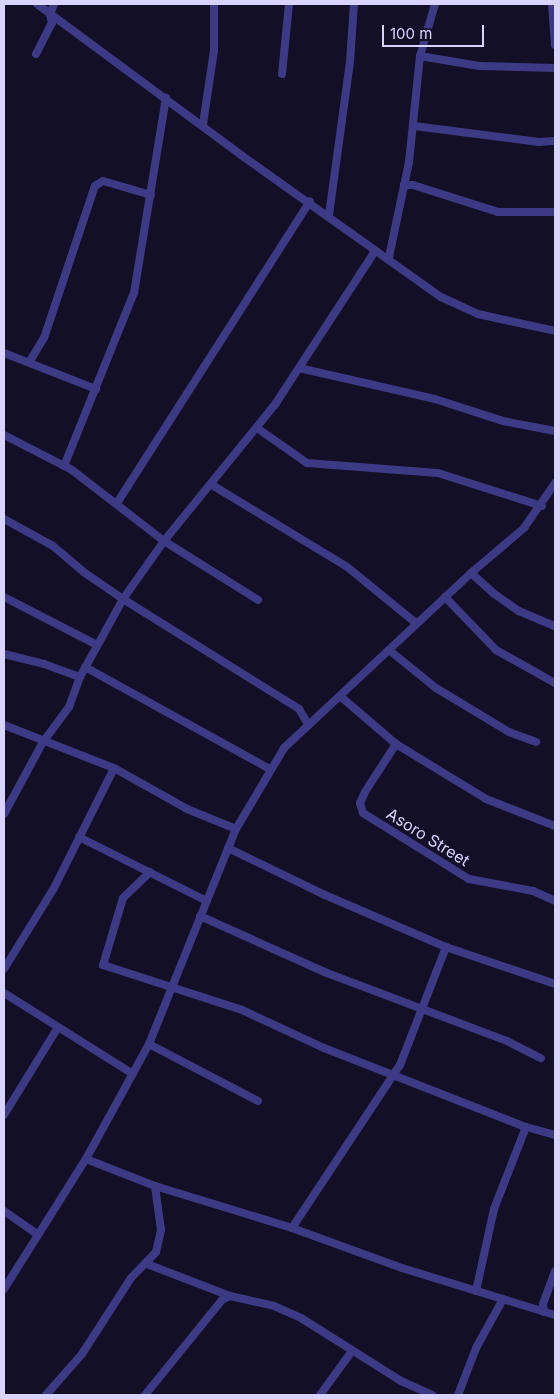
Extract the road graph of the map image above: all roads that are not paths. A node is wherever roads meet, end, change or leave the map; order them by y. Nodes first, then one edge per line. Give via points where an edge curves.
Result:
1 (37, 4) edge
2 (54, 4) edge
3 (214, 4) edge
4 (288, 4) edge
5 (354, 4) edge
6 (435, 4) edge
7 (552, 4) edge
8 (50, 14) junction
9 (555, 45) edge
10 (36, 54) dead end
11 (420, 56) junction
12 (555, 68) edge
13 (282, 74) dead end
14 (166, 98) junction
15 (203, 124) junction
16 (414, 126) junction
17 (555, 141) edge
18 (404, 186) junction
19 (151, 194) junction
20 (310, 201) junction
21 (555, 212) edge
22 (329, 215) junction
23 (375, 251) junction
24 (389, 257) junction
25 (555, 331) edge
26 (4, 352) edge
27 (30, 361) dead end
28 (299, 368) junction
29 (96, 389) junction
30 (257, 428) junction
31 (555, 430) edge
32 (4, 435) edge
33 (64, 466) junction
34 (555, 483) edge
35 (212, 486) junction
36 (116, 503) junction
37 (542, 506) junction
38 (4, 519) edge
39 (164, 541) junction
40 (471, 572) junction
41 (4, 597) edge
42 (445, 597) junction
43 (123, 599) junction
44 (258, 600) dead end
45 (416, 622) junction
46 (555, 626) edge
47 (97, 645) junction
48 (389, 650) junction
49 (4, 654) edge
50 (86, 667) junction
51 (80, 677) junction
52 (555, 683) edge
53 (340, 696) junction
54 (308, 724) junction
55 (4, 725) edge
56 (43, 742) junction
57 (536, 742) dead end
58 (396, 744) junction
59 (114, 768) junction
60 (270, 769) junction
61 (4, 814) edge
62 (555, 826) edge
63 (236, 829) junction
64 (79, 837) junction
65 (228, 848) junction
66 (150, 872) junction
67 (555, 901) edge
68 (207, 902) junction
69 (200, 916) junction
70 (446, 947) junction
71 (4, 969) edge
72 (555, 984) edge
73 (172, 985) junction
74 (4, 993) edge
75 (420, 1008) junction
76 (57, 1029) junction
77 (149, 1044) junction
78 (541, 1058) dead end
79 (393, 1073) junction
80 (133, 1074) junction
81 (258, 1101) dead end
82 (4, 1115) edge
83 (526, 1127) junction
84 (555, 1135) edge
85 (86, 1159) junction
86 (155, 1186) junction
87 (4, 1211) edge
88 (292, 1228) junction
89 (37, 1234) junction
90 (147, 1264) junction
91 (555, 1271) edge
92 (4, 1289) edge
93 (476, 1291) junction
94 (230, 1296) junction
95 (503, 1299) junction
96 (544, 1312) junction
97 (555, 1315) edge
98 (352, 1351) junction
99 (46, 1395) edge
100 (146, 1395) edge
101 (320, 1395) edge
102 (432, 1395) edge
103 (458, 1395) edge

1 - 8 street
2 - 8 street
3 - 15 street via 214,50
4 - 13 street
5 - 22 street via 350,62
6 - 11 street
7 - 9 street
8 - 10 street via 52,23
8 - 14 street
11 - 12 street via 479,66
11 - 16 street
14 - 15 street
14 - 19 street
15 - 20 street via 241,155
16 - 17 street via 539,142
16 - 18 street
18 - 21 street via 413,184 498,212
18 - 24 street
19 - 27 street via 103,181 95,186 44,338
19 - 29 street via 134,293
20 - 22 street
20 - 36 street
22 - 23 street
23 - 24 street
23 - 28 street
24 - 25 street via 441,297 478,314
26 - 29 street
28 - 30 street
28 - 31 street via 436,399 503,422
29 - 33 street
30 - 35 street
30 - 37 street via 307,463 438,473
32 - 33 street
33 - 36 street
34 - 37 street
35 - 39 street
35 - 45 street via 346,566
36 - 39 street
37 - 40 street via 510,542
38 - 43 street via 53,546
39 - 43 street
39 - 44 street
40 - 42 street
40 - 46 street via 492,593 519,611
41 - 47 street
42 - 45 street
42 - 52 street via 496,650
43 - 47 street
43 - 54 street via 299,709
45 - 48 street
47 - 50 street
48 - 53 street
48 - 57 street via 436,688 509,732
49 - 51 street
50 - 51 street
50 - 60 street
51 - 56 street via 69,707
53 - 54 street
53 - 58 street
54 - 60 street via 284,748
55 - 56 street
56 - 59 street
56 - 61 street
58 - 62 street via 486,799
58 - 67 street, Asoro Street via 362,798 363,812 469,879 533,891
59 - 63 street via 187,809
59 - 64 street
60 - 63 street
63 - 65 street
64 - 66 street
64 - 71 street via 54,888
65 - 68 street
65 - 70 street via 325,895
66 - 68 street
66 - 73 street via 123,898 103,966
68 - 69 street
69 - 73 street
69 - 75 street via 327,973
70 - 72 street
70 - 75 street
73 - 77 street
73 - 79 street via 242,1010 324,1048
74 - 76 street
75 - 78 street via 507,1041
75 - 79 street via 410,1040
76 - 80 street
76 - 82 street
77 - 80 street
77 - 81 street
79 - 83 street
79 - 88 street
80 - 85 street
83 - 84 street
83 - 93 street via 494,1208
85 - 86 street
85 - 89 street
86 - 88 street
86 - 90 street via 161,1230 156,1252
87 - 89 street
88 - 93 street
89 - 92 street
90 - 94 street
90 - 99 street via 131,1278 82,1354
91 - 96 street
93 - 95 street
94 - 98 street via 274,1306 301,1318
94 - 100 street via 222,1300
95 - 96 street
95 - 103 street via 476,1348
96 - 97 street
98 - 101 street
98 - 102 street via 401,1382

